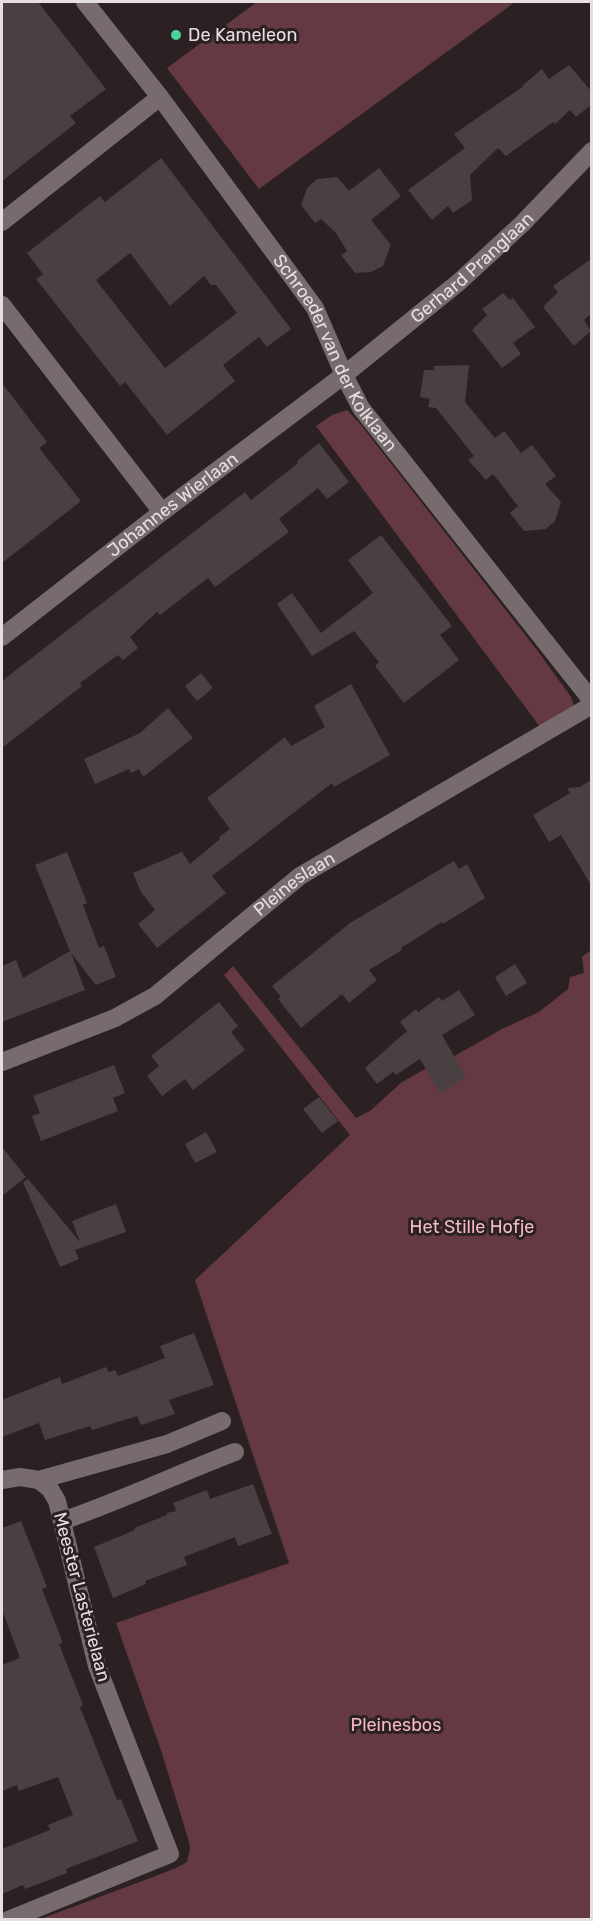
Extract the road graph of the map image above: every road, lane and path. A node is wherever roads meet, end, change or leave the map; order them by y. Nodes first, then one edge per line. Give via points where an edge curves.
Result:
1 (85, 2) edge
2 (160, 98) junction
3 (591, 151) edge
4 (2, 222) edge
5 (2, 305) edge
6 (344, 375) junction
7 (162, 512) junction
8 (2, 637) edge
9 (591, 703) edge
10 (2, 1062) edge
11 (222, 1421) dead end
12 (167, 1444) junction
13 (234, 1452) dead end
14 (179, 1473) junction
15 (2, 1480) edge
16 (39, 1480) junction
17 (62, 1521) junction
18 (8, 1920) edge

1 - 2 street, Schroeder van der Kolklaan
2 - 4 street
2 - 6 street, Schroeder van der Kolklaan via 315,308
3 - 6 street, Gerhard Pranglaan via 522,224 459,282
5 - 7 street
6 - 7 street, Johannes Wierlaan
6 - 9 street, Schroeder van der Kolklaan via 361,408
7 - 8 street, Johannes Wierlaan
9 - 10 street, Pleineslaan via 300,876 155,996 115,1018
11 - 12 street
12 - 14 street
12 - 16 street
13 - 14 street
14 - 17 street
15 - 16 street
16 - 17 street, Meester Lasterielaan via 57,1501
17 - 18 street, Meester Lasterielaan via 97,1666 170,1854

